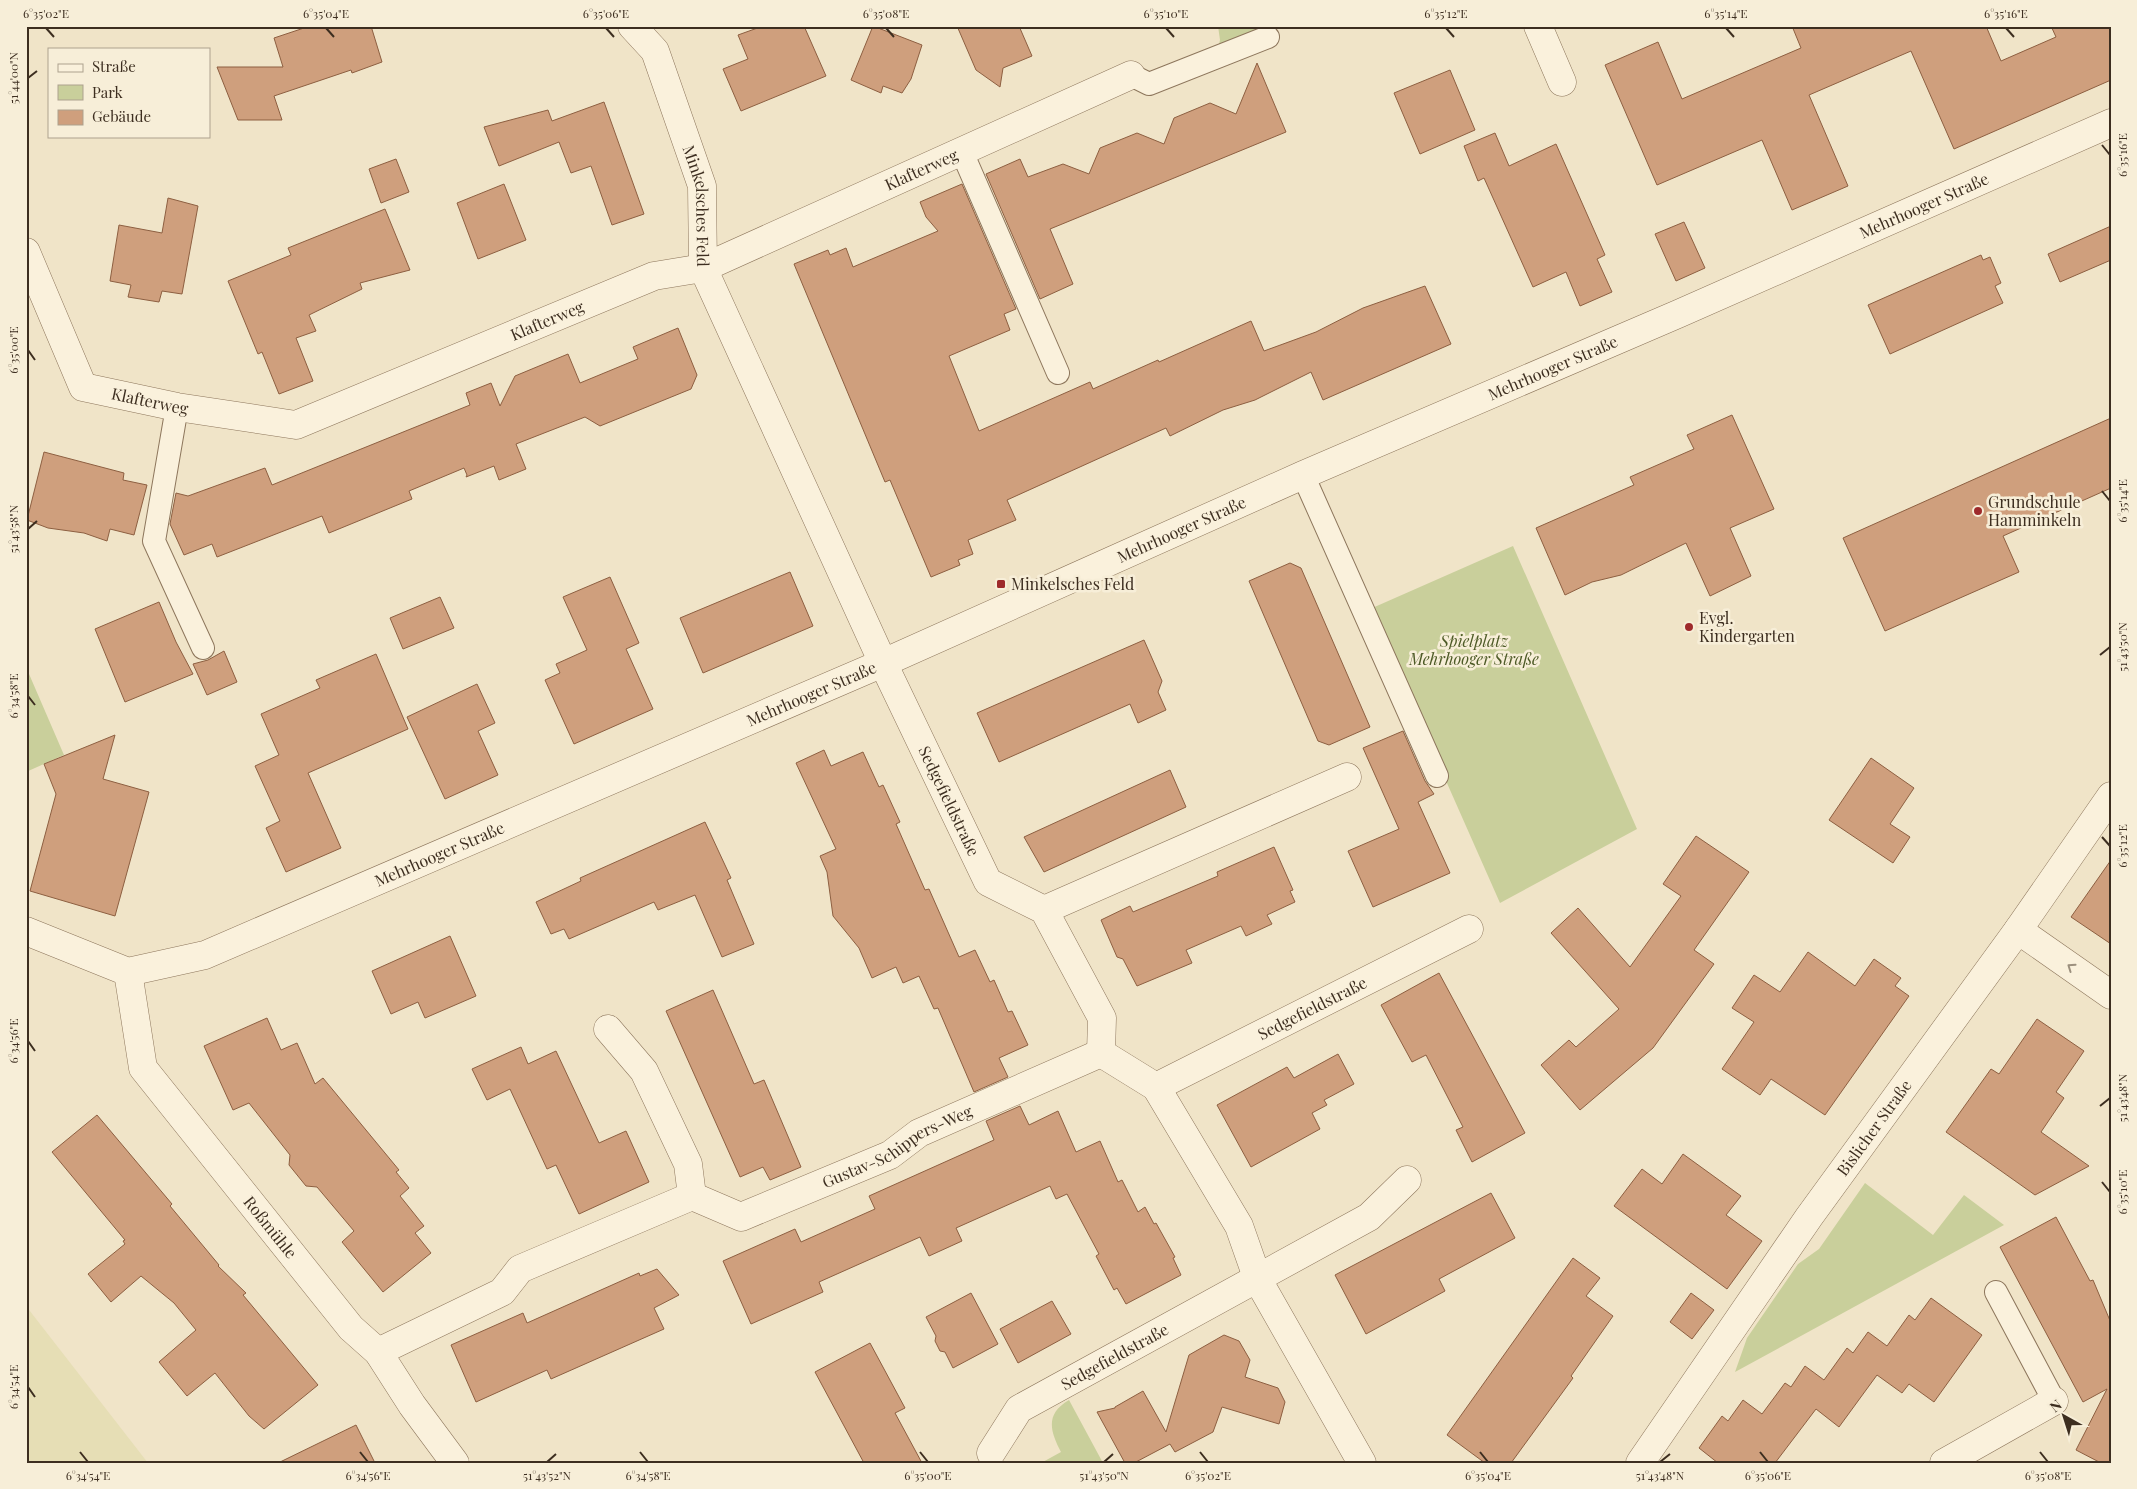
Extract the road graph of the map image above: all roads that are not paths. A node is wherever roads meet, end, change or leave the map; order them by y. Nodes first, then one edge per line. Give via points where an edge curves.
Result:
1 (632, 26) edge
2 (1538, 26) edge
3 (1268, 37) dead end
4 (1131, 75) joint
5 (1562, 82) dead end
6 (2111, 124) edge
7 (962, 152) junction
8 (26, 252) edge
9 (703, 268) junction
10 (1058, 373) dead end
11 (177, 407) junction
12 (1303, 475) junction
13 (203, 648) dead end
14 (883, 663) junction
15 (1437, 776) dead end
16 (1347, 777) dead end
17 (2111, 796) edge
18 (1044, 910) junction
19 (1469, 929) dead end
20 (2018, 930) junction
21 (26, 931) edge
22 (128, 972) junction
23 (2111, 994) edge
24 (608, 1029) dead end
25 (1101, 1053) junction
26 (1156, 1087) junction
27 (1407, 1180) dead end
28 (692, 1196) junction
29 (1258, 1280) junction
30 (1996, 1292) dead end
31 (378, 1352) junction
32 (2054, 1401) joint
33 (991, 1452) dead end
34 (455, 1463) edge
35 (1362, 1463) edge
36 (1640, 1463) edge
37 (1944, 1463) edge

1 - 9 street, Minkelsches Feld via 654,51 702,186
2 - 5 street
3 - 4 lane via 1149,84
4 - 7 street, Klafterweg
6 - 12 street, Mehrhooger Straße
7 - 9 street, Klafterweg
7 - 10 lane
8 - 11 street, Klafterweg via 83,387
9 - 11 street, Klafterweg via 654,276 296,424
9 - 14 street, Minkelsches Feld
11 - 13 lane via 154,541
12 - 14 street, Mehrhooger Straße
12 - 15 lane
14 - 18 street, Sedgefieldstraße via 988,882
14 - 22 street, Mehrhooger Straße via 205,955
16 - 18 street
17 - 20 street, Bislicher Straße
18 - 25 street via 1102,1018
19 - 26 street, Sedgefieldstraße
23 -> 20 street
20 - 36 street, Bislicher Straße via 1809,1217
21 - 22 street
22 - 31 street, Roßmühle via 143,1068 350,1328
24 - 28 street via 644,1070 688,1164
25 - 26 street
25 - 28 street, Gustav-Schippers-Weg via 919,1133 890,1155 741,1217
26 - 29 street via 1239,1226
27 - 29 street, Sedgefieldstraße via 1369,1217
28 - 31 street via 520,1269 502,1292
29 - 33 street, Sedgefieldstraße via 1019,1409
29 - 35 street
30 - 32 lane
31 - 34 street, Roßmühle
32 - 37 street

